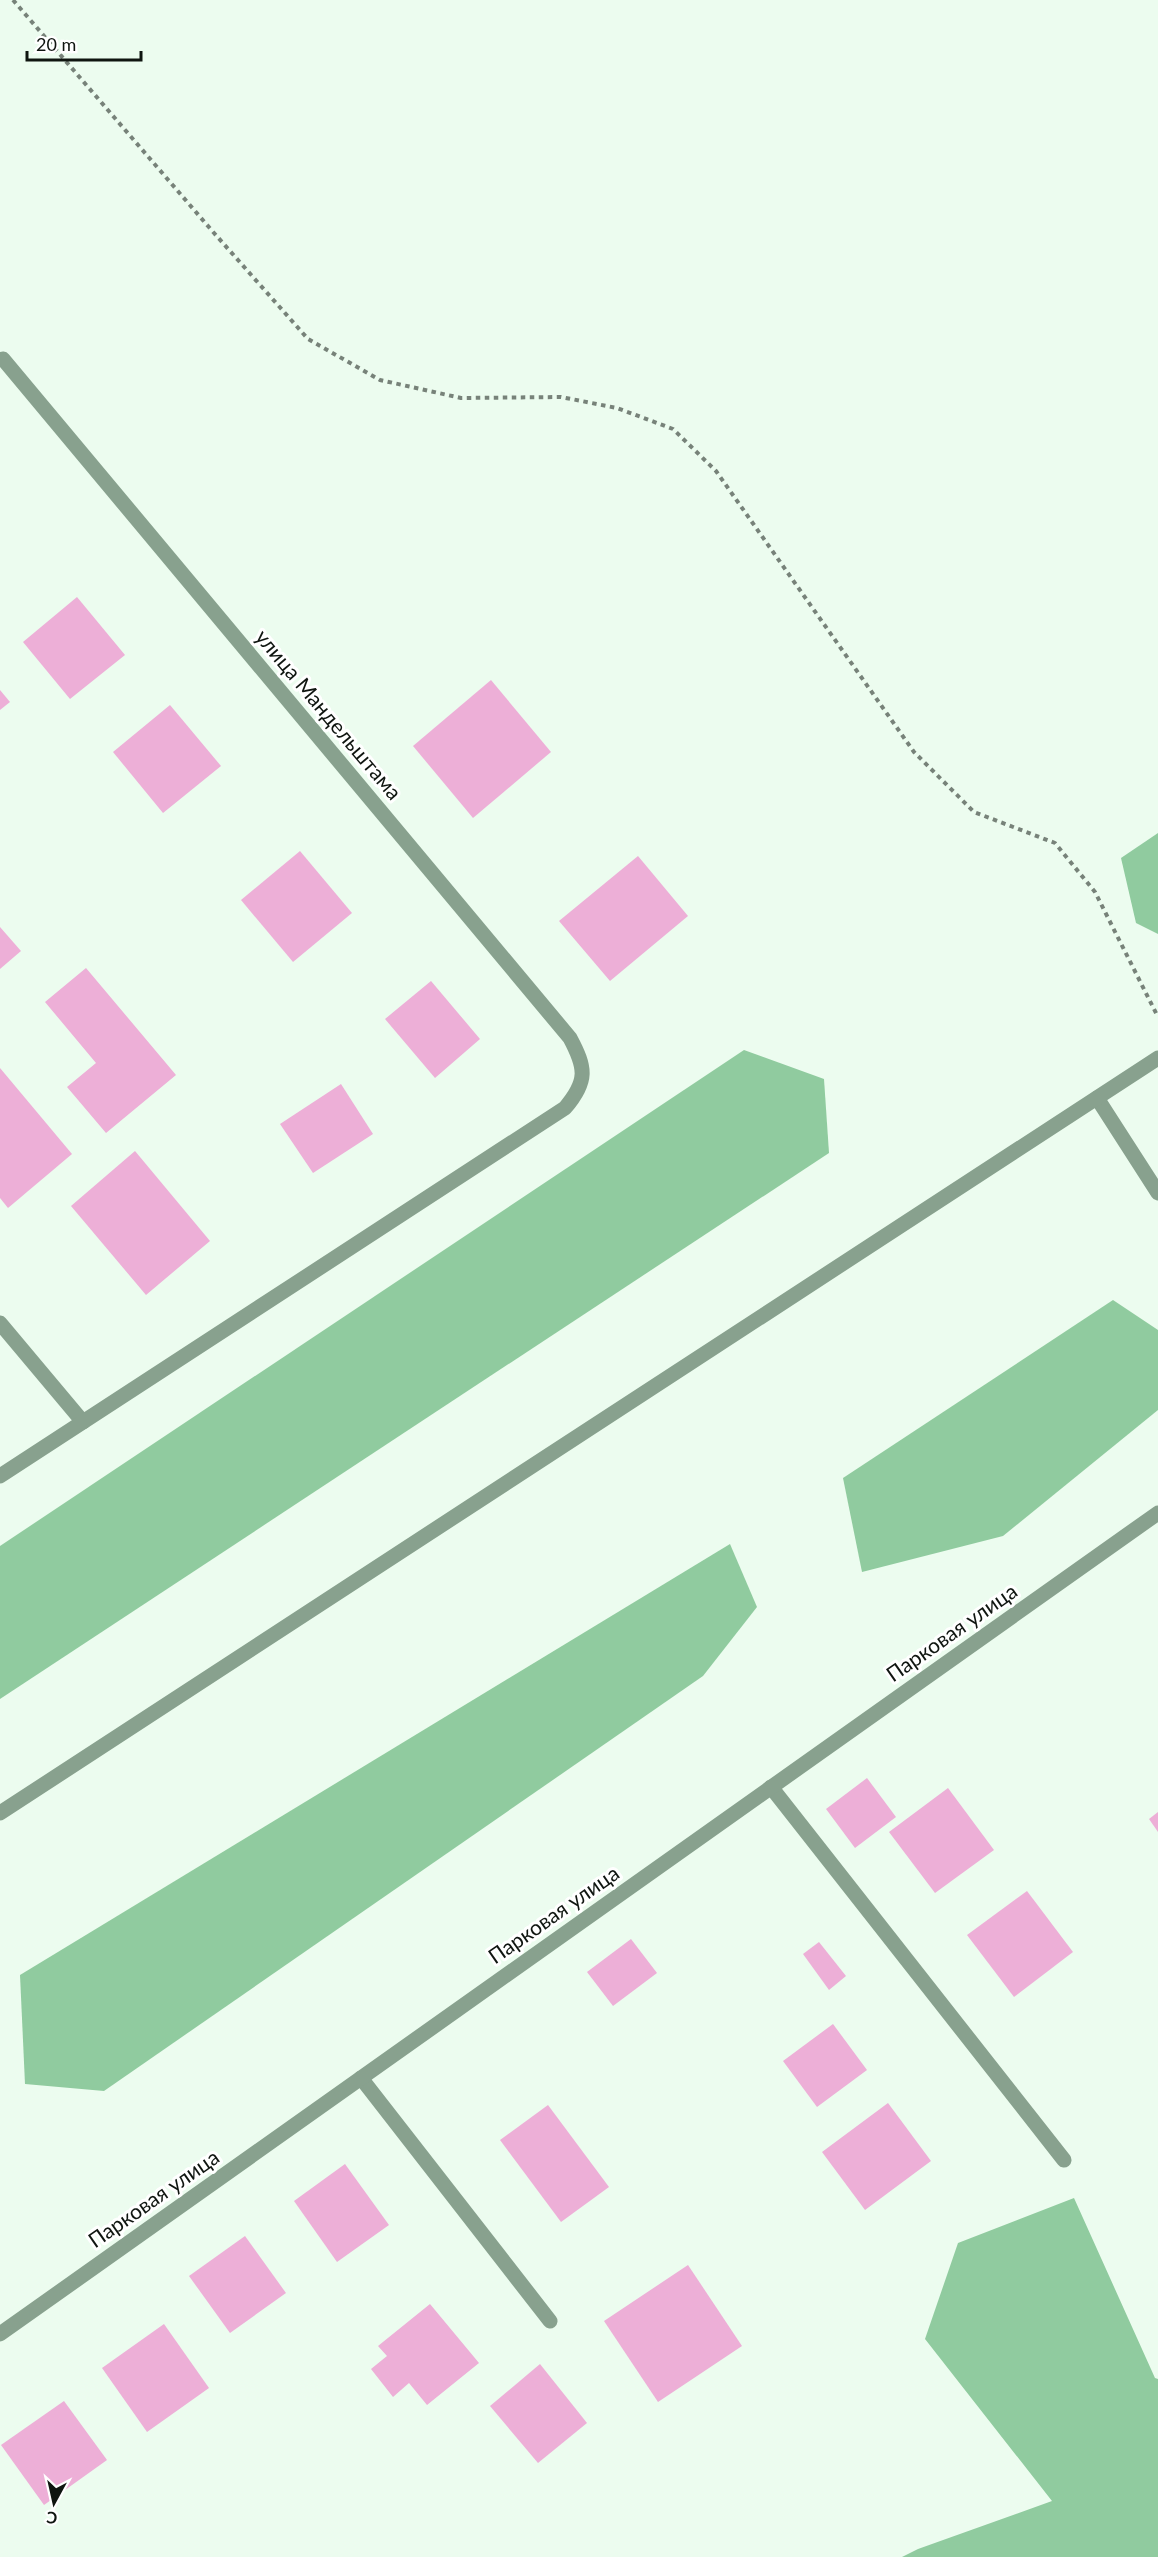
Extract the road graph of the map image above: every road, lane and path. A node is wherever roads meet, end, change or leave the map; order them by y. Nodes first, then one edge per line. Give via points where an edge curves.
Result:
1 (13, 0) edge
2 (3, 359) dead end
3 (1158, 1017) edge
4 (1158, 1058) edge
5 (1098, 1098) junction
6 (1158, 1193) edge
7 (0, 1323) edge
8 (83, 1422) junction
9 (0, 1476) edge
10 (1158, 1513) edge
11 (771, 1787) junction
12 (0, 1813) edge
13 (361, 2078) junction
14 (1064, 2160) dead end
15 (550, 2321) dead end
16 (0, 2334) edge

1 - 3 path via 308,339 380,380 461,398 561,397 617,408 673,429 716,471 914,752 975,812 1055,843 1095,892
2 - 8 street, улица Мандельштама via 570,1038 581,1059 583,1078 565,1108
4 - 5 street
5 - 6 street
5 - 12 street
7 - 8 street
8 - 9 street
10 - 11 street, Парковая улица
11 - 13 street, Парковая улица
11 - 14 street
13 - 15 street
13 - 16 street, Парковая улица

